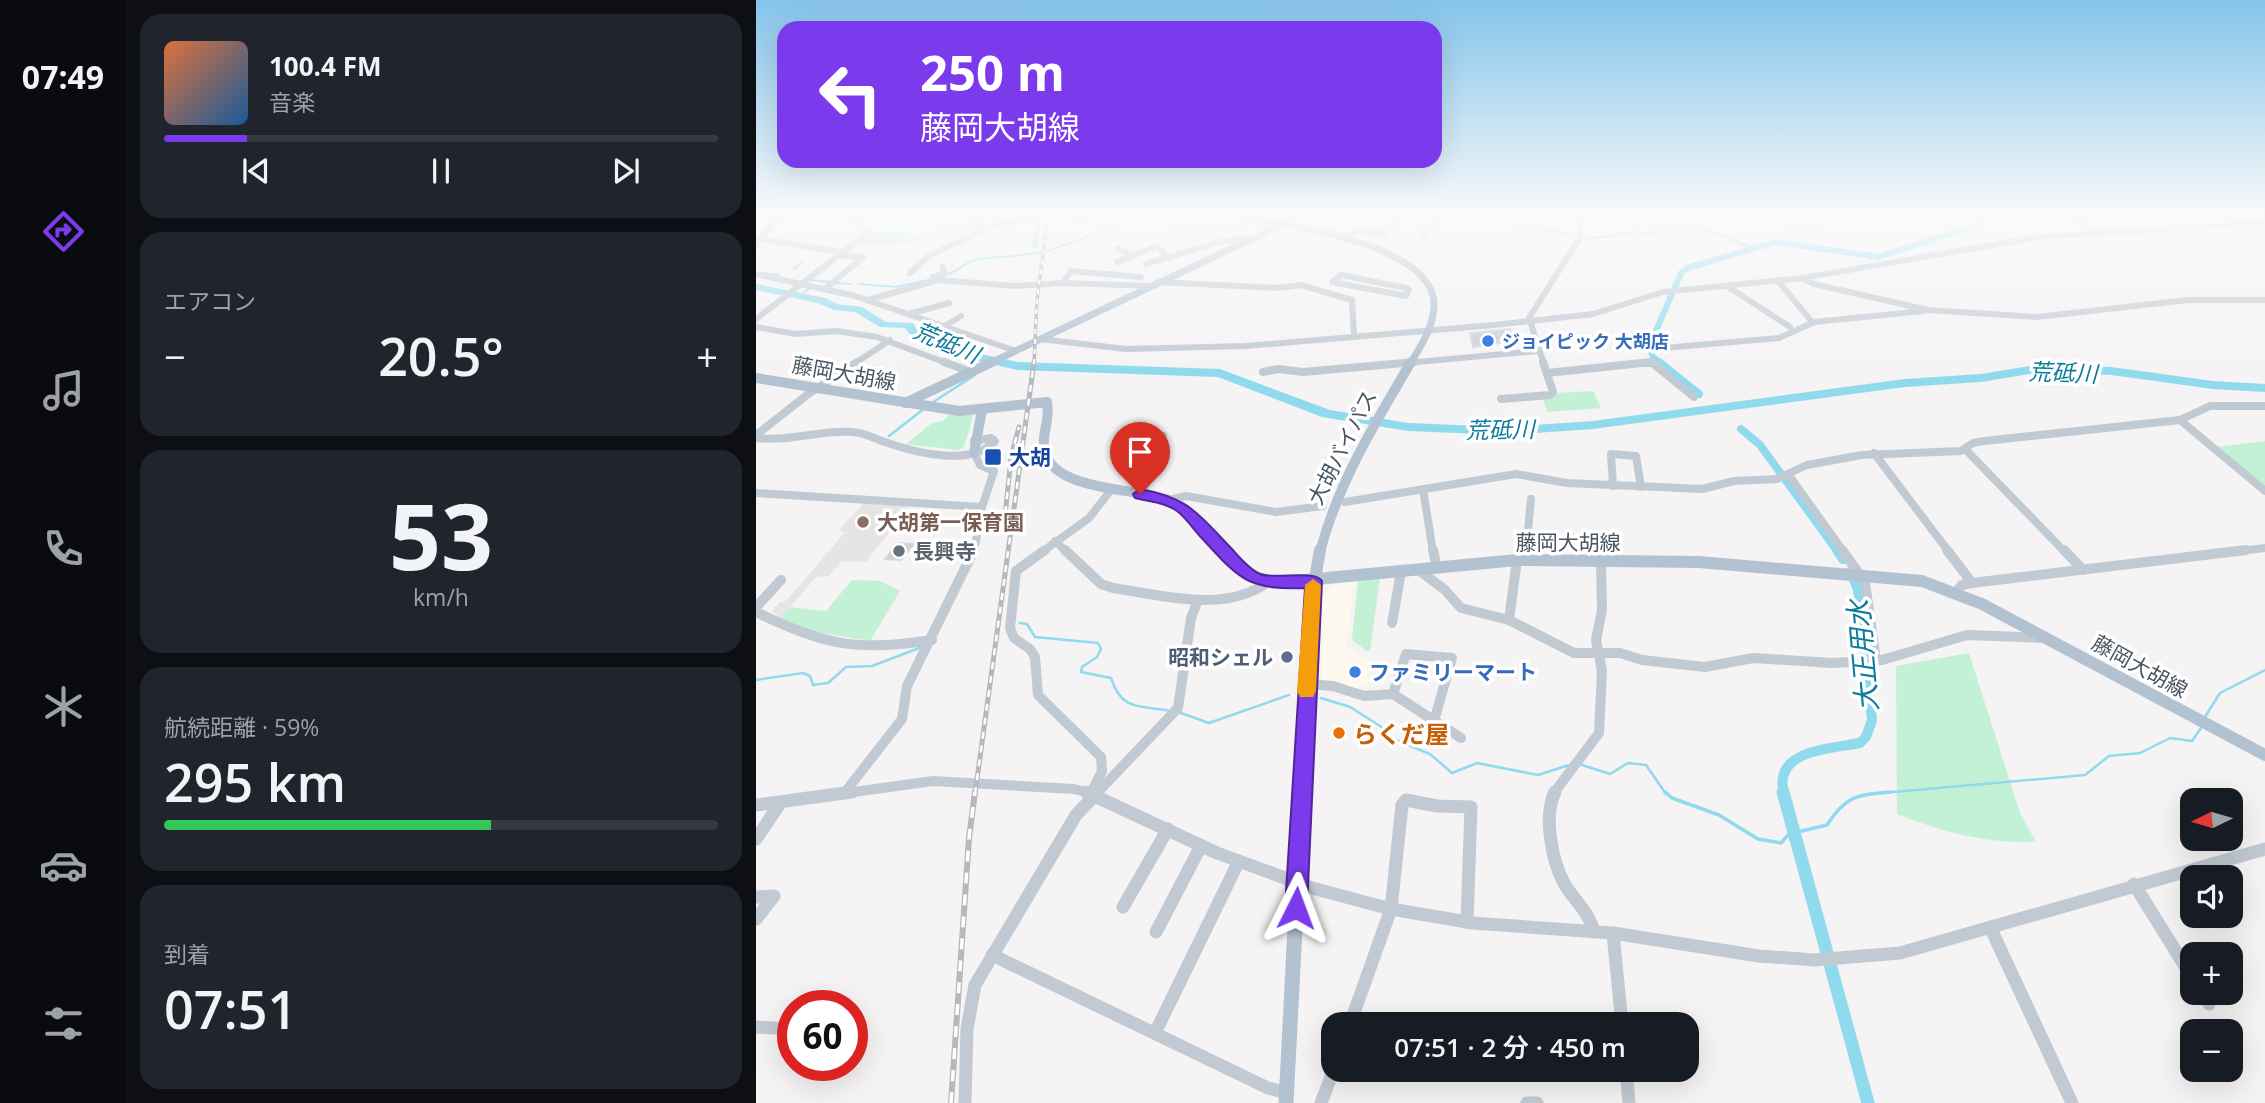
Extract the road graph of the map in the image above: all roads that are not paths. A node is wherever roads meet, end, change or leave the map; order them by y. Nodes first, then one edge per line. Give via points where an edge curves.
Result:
1 (825, 267) edge
2 (852, 267) edge
3 (916, 267) edge
4 (943, 267) dead end
5 (1191, 267) edge
6 (1410, 267) edge
7 (1562, 267) edge
8 (1863, 267) edge
9 (758, 272) edge
10 (910, 273) dead end
11 (1802, 278) junction
12 (1778, 281) junction
13 (919, 282) junction
14 (1375, 282) junction
15 (804, 283) junction
16 (1062, 283) junction
17 (1156, 284) junction
18 (1130, 285) junction
19 (1727, 286) junction
20 (825, 289) junction
21 (1367, 290) junction
22 (1351, 299) junction
23 (867, 300) junction
24 (2265, 300) edge
25 (949, 303) dead end
26 (1928, 310) junction
27 (909, 314) junction
28 (961, 316) dead end
29 (756, 319) edge
30 (1529, 321) junction
31 (1813, 323) junction
32 (945, 326) junction
33 (756, 327) edge
34 (1790, 327) dead end
35 (1430, 329) junction
36 (1354, 336) junction
37 (1040, 339) junction
38 (890, 340) junction
39 (1663, 348) dead end
40 (1015, 351) junction
41 (1538, 351) junction
42 (1411, 363) junction
43 (972, 372) junction
44 (1263, 372) dead end
45 (1547, 373) junction
46 (756, 377) edge
47 (817, 388) junction
48 (1694, 397) dead end
49 (1501, 399) dead end
50 (905, 403) junction
51 (2265, 406) edge
52 (982, 410) junction
53 (2180, 420) junction
54 (756, 436) edge
55 (1163, 436) dead end
56 (974, 441) junction
57 (1965, 449) junction
58 (974, 453) junction
59 (1874, 453) junction
60 (1784, 476) junction
61 (1613, 486) junction
62 (1641, 487) junction
63 (1423, 489) junction
64 (1111, 490) junction
65 (2265, 491) edge
66 (756, 492) edge
67 (1140, 494) junction
68 (1531, 499) dead end
69 (1169, 500) junction
70 (1345, 502) dead end
71 (1323, 506) dead end
72 (982, 507) junction
73 (1055, 541) junction
74 (2265, 548) edge
75 (1521, 560) junction
76 (1601, 561) junction
77 (1437, 568) junction
78 (1420, 570) junction
79 (2083, 570) junction
80 (1401, 572) junction
81 (1857, 575) junction
82 (781, 580) dead end
83 (1313, 581) junction
84 (1268, 582) junction
85 (1972, 583) junction
86 (1956, 592) junction
87 (1198, 600) junction
88 (756, 610) edge
89 (1509, 620) junction
90 (1392, 623) dead end
91 (2046, 637) junction
92 (932, 640) junction
93 (1598, 655) junction
94 (1874, 661) junction
95 (1307, 684) junction
96 (1393, 694) junction
97 (1434, 721) junction
98 (1461, 738) dead end
99 (2265, 755) edge
100 (846, 791) junction
101 (1093, 793) junction
102 (781, 802) junction
103 (756, 805) edge
104 (1168, 829) junction
105 (756, 839) edge
106 (1201, 846) junction
107 (2265, 849) edge
108 (1239, 861) junction
109 (1297, 883) junction
110 (2134, 884) junction
111 (756, 897) edge
112 (1124, 906) dead end
113 (1391, 909) junction
114 (756, 919) edge
115 (1467, 922) junction
116 (1990, 927) junction
117 (1156, 932) dead end
118 (1594, 932) junction
119 (1613, 933) junction
120 (992, 955) junction
121 (2180, 958) edge
122 (1354, 1012) edge
123 (1621, 1012) edge
124 (756, 1027) edge
125 (777, 1028) edge
126 (1155, 1033) junction
127 (1329, 1082) edge
128 (1627, 1082) edge
129 (1287, 1098) edge
130 (965, 1103) edge
131 (1321, 1103) edge
132 (1527, 1103) edge
133 (1537, 1103) edge
134 (1629, 1103) edge
135 (2072, 1103) edge

1 - 15 street
2 - 20 street
3 - 10 street
4 - 13 street via 944,274
5 - 17 main road
6 - 35 main road, 大胡バイパス via 1433,298
7 - 30 street
8 - 11 street
9 - 15 street
11 - 12 street
11 - 26 street
12 - 19 street
12 - 31 street
13 - 16 street
13 - 23 street
14 - 21 street
14 - 21 street via 1409,290 1406,296
14 - 21 street via 1341,275 1332,282
15 - 20 street
15 - 29 street
16 - 18 street
16 - 18 street via 1071,271 1141,277
17 - 18 street
17 - 22 street via 1301,285
17 - 37 main road
19 - 30 street via 1669,291 1593,314
19 - 34 street
20 - 23 street
21 - 22 street
22 - 36 street
23 - 27 street
24 - 26 street via 2188,300 2037,317
25 - 27 street
26 - 31 street
27 - 32 street
28 - 32 street
30 - 35 street
30 - 41 street
31 - 39 street via 1779,338
32 - 40 street
33 - 38 street via 799,334 836,331
35 - 36 street
35 - 42 main road, 大胡バイパス
36 - 37 street via 1245,346 1126,349
37 - 40 main road
38 - 43 street
38 - 47 street
40 - 43 main road
41 - 42 street
41 - 45 street
42 - 44 street
42 - 83 main road, 大胡バイパス via 1331,510
43 - 50 main road
45 - 48 street via 1651,362
45 - 49 street via 1550,395
46 - 47 main road, 藤岡大胡線
47 - 50 main road, 藤岡大胡線
47 - 54 street
50 - 52 main road, 藤岡大胡線
51 - 53 street via 2207,405
52 - 56 main road
52 - 64 main road, 藤岡大胡線 via 1047,402 1047,459 1060,470
53 - 57 street via 1978,442
53 - 65 street
54 - 58 street via 779,441 862,432 883,442 929,452
55 - 67 street via 1159,462
56 - 58 main road
56 - 58 street via 995,441
57 - 59 street
57 - 79 street
58 - 72 street via 979,464 994,471
59 - 60 street via 1807,465
59 - 85 street
60 - 62 street via 1693,490
60 - 81 street
61 - 62 street
61 - 62 street via 1611,454 1632,453
61 - 63 street via 1516,474
63 - 70 street
63 - 77 street
64 - 67 main road, 藤岡大胡線
64 - 73 street via 1088,518
66 - 72 street
67 - 69 main road, 藤岡大胡線
68 - 75 street
69 - 71 street via 1186,496 1276,512
69 - 84 main road, 藤岡大胡線 via 1191,515 1244,572
72 - 92 street via 974,554
73 - 87 street via 1104,586
73 - 101 street via 1014,574 1010,628 1035,657 1038,695 1101,757 1102,771
74 - 79 street
75 - 76 main road, 藤岡大胡線
75 - 77 main road, 藤岡大胡線
75 - 89 street
76 - 81 main road, 藤岡大胡線 via 1699,562
76 - 93 street
77 - 78 main road, 藤岡大胡線
78 - 80 main road, 藤岡大胡線
78 - 89 street via 1461,608
79 - 85 street
80 - 83 main road, 藤岡大胡線
80 - 90 street
81 - 86 main road, 藤岡大胡線 via 1922,581
81 - 94 street
82 - 88 street
83 - 84 main road, 藤岡大胡線
83 - 95 main road, 大胡バイパス
84 - 87 street via 1251,595
85 - 86 street
86 - 91 main road, 藤岡大胡線
87 - 101 street via 1175,712
88 - 92 street via 794,632 837,642 892,648
89 - 93 street via 1574,653
91 - 94 street via 1967,635
91 - 99 main road, 藤岡大胡線
92 - 100 street via 907,686 900,722
93 - 94 street via 1620,653 1714,668 1753,658
93 - 118 street via 1602,670 1599,733 1550,801 1558,870 1590,916
95 - 96 street via 1364,696
95 - 109 main road, 大胡バイパス
96 - 97 street
96 - 97 street via 1406,654 1452,658
97 - 98 street
100 - 101 street via 933,781
100 - 102 street
101 - 104 street
101 - 120 street
102 - 103 street
102 - 105 street
104 - 106 street
104 - 112 street
106 - 108 street
106 - 117 street
107 - 110 street
108 - 109 street
108 - 126 street
109 - 113 street
109 - 129 main road, 大胡バイパス
110 - 116 street
110 - 121 street
111 - 114 street via 774,896
113 - 115 street
113 - 115 street via 1403,802 1471,807
113 - 122 street
115 - 118 street
116 - 119 street via 1900,953 1815,960 1734,953
116 - 135 street
118 - 119 street
119 - 123 street
120 - 126 street
120 - 130 street via 971,997
124 - 125 street
126 - 129 street
127 - 131 street
128 - 134 street
132 - 133 street

